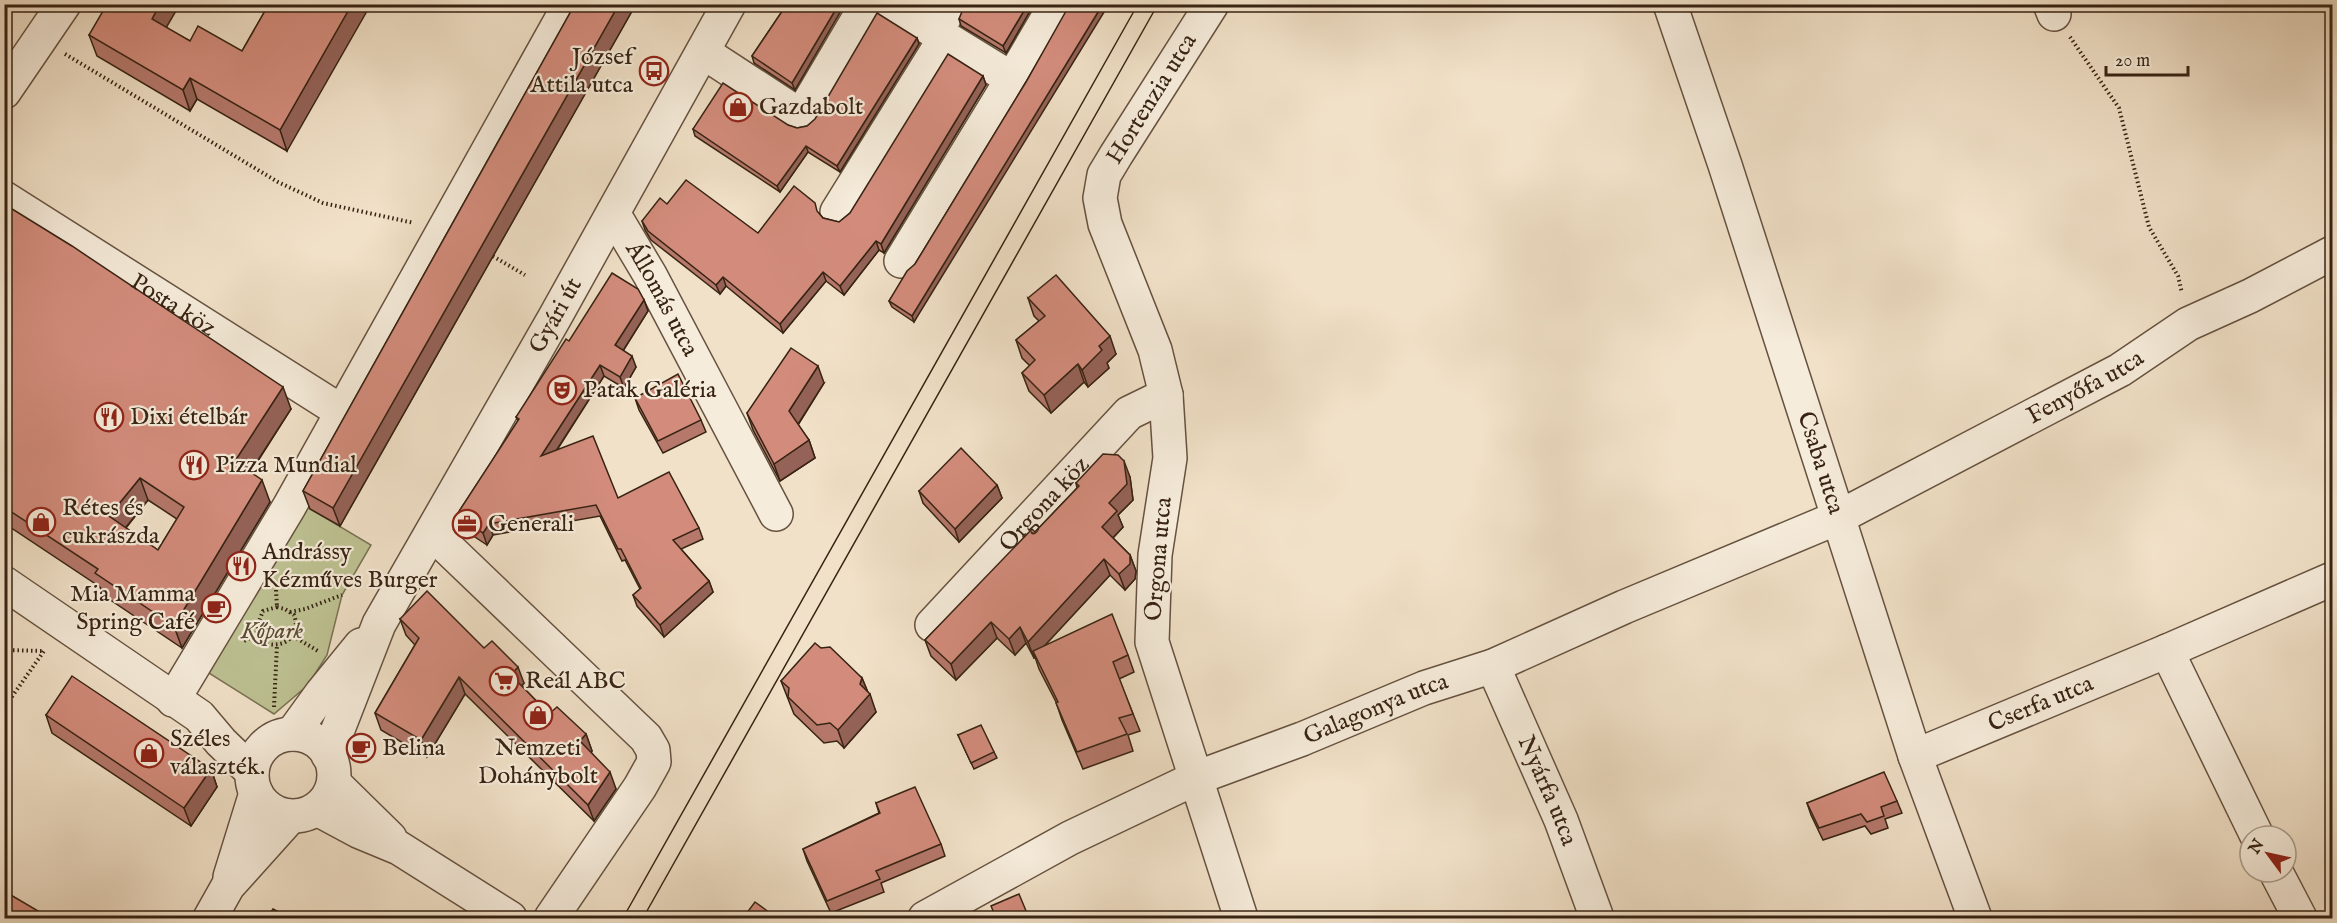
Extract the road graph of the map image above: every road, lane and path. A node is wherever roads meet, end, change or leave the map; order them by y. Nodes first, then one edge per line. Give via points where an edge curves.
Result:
1 (64, 4) edge
2 (570, 4) edge
3 (729, 4) edge
4 (867, 4) edge
5 (890, 4) edge
6 (952, 4) edge
7 (1056, 4) edge
8 (1212, 4) edge
9 (1670, 4) edge
10 (2052, 9) edge
11 (940, 35) junction
12 (62, 52) dead end
13 (703, 52) junction
14 (1012, 79) junction
15 (4, 92) edge
16 (4, 198) edge
17 (1100, 198) joint
18 (837, 212) dead end
19 (613, 213) junction
20 (415, 223) dead end
21 (2332, 253) edge
22 (900, 261) dead end
23 (2188, 324) junction
24 (1166, 395) junction
25 (342, 412) junction
26 (776, 514) dead end
27 (1837, 518) junction
28 (432, 533) junction
29 (2332, 579) edge
30 (4, 583) edge
31 (342, 595) dead end
32 (290, 612) junction
33 (379, 624) junction
34 (932, 625) dead end
35 (293, 636) junction
36 (277, 645) junction
37 (4, 650) edge
38 (2167, 651) junction
39 (320, 652) dead end
40 (1493, 666) junction
41 (4, 708) edge
42 (186, 708) junction
43 (280, 729) junction
44 (1915, 756) junction
45 (1196, 778) junction
46 (254, 782) junction
47 (317, 791) junction
48 (2252, 824) edge
49 (2282, 884) edge
50 (228, 886) junction
51 (509, 917) edge
52 (210, 918) edge
53 (551, 918) edge
54 (925, 918) edge
55 (1241, 918) edge
56 (1597, 918) edge
57 (1975, 918) edge
58 (2300, 918) edge

1 - 15 street
2 - 25 street
3 - 13 street, Gyári út
4 - 13 street via 801,116
5 - 11 street
6 - 11 street
7 - 14 street
8 - 17 street, Hortenzia utca via 1116,154 1104,175
9 - 27 street, Csaba utca
10 - 23 path via 2118,108 2150,227 2178,276
11 - 14 street
11 - 18 street
12 - 20 path via 278,182 322,203
13 - 19 street, Gyári út
14 - 22 street
16 - 25 street, Posta köz
17 - 24 street, Orgona utca via 1105,224 1155,350
19 - 26 street, Állomás utca via 681,332
19 - 28 street, Gyári út
21 - 23 street, Fenyőfa utca
23 - 27 street, Fenyőfa utca via 2120,370
24 - 34 street, Orgona köz via 1130,413
24 - 45 street, Orgona utca via 1170,458 1155,555 1152,642
25 - 42 street via 274,531
27 - 40 street, Galagonya utca
27 - 44 street, Csaba utca
28 - 33 street, Gyári út
28 - 53 street via 646,738 653,750 654,762 640,787
29 - 38 street, Cserfa utca
30 - 42 street
31 - 32 path
32 - 35 path via 297,624
32 - 36 path via 277,607 263,611 259,617 259,640
33 - 43 street, Gyári út via 321,694
33 - 47 street, Gyári út
35 - 36 path
35 - 39 path
36 - 43 path
37 - 41 path via 44,651
38 - 44 street, Cserfa utca
38 - 48 street
40 - 45 street, Galagonya utca via 1424,688
40 - 56 street, Nyárfa utca via 1561,820
42 - 43 street
42 - 46 street
43 - 46 street via 255,758
43 - 47 street via 313,739
44 - 57 street, Csaba utca
45 - 54 street, Galagonya utca via 1070,838
45 - 55 street, Orgona utca
46 - 47 street via 261,802 279,814
46 - 50 street, Gyári út
47 - 50 street, Gyári út
47 - 51 street via 358,831 399,848
49 - 58 street
50 - 52 street, Gyári út

